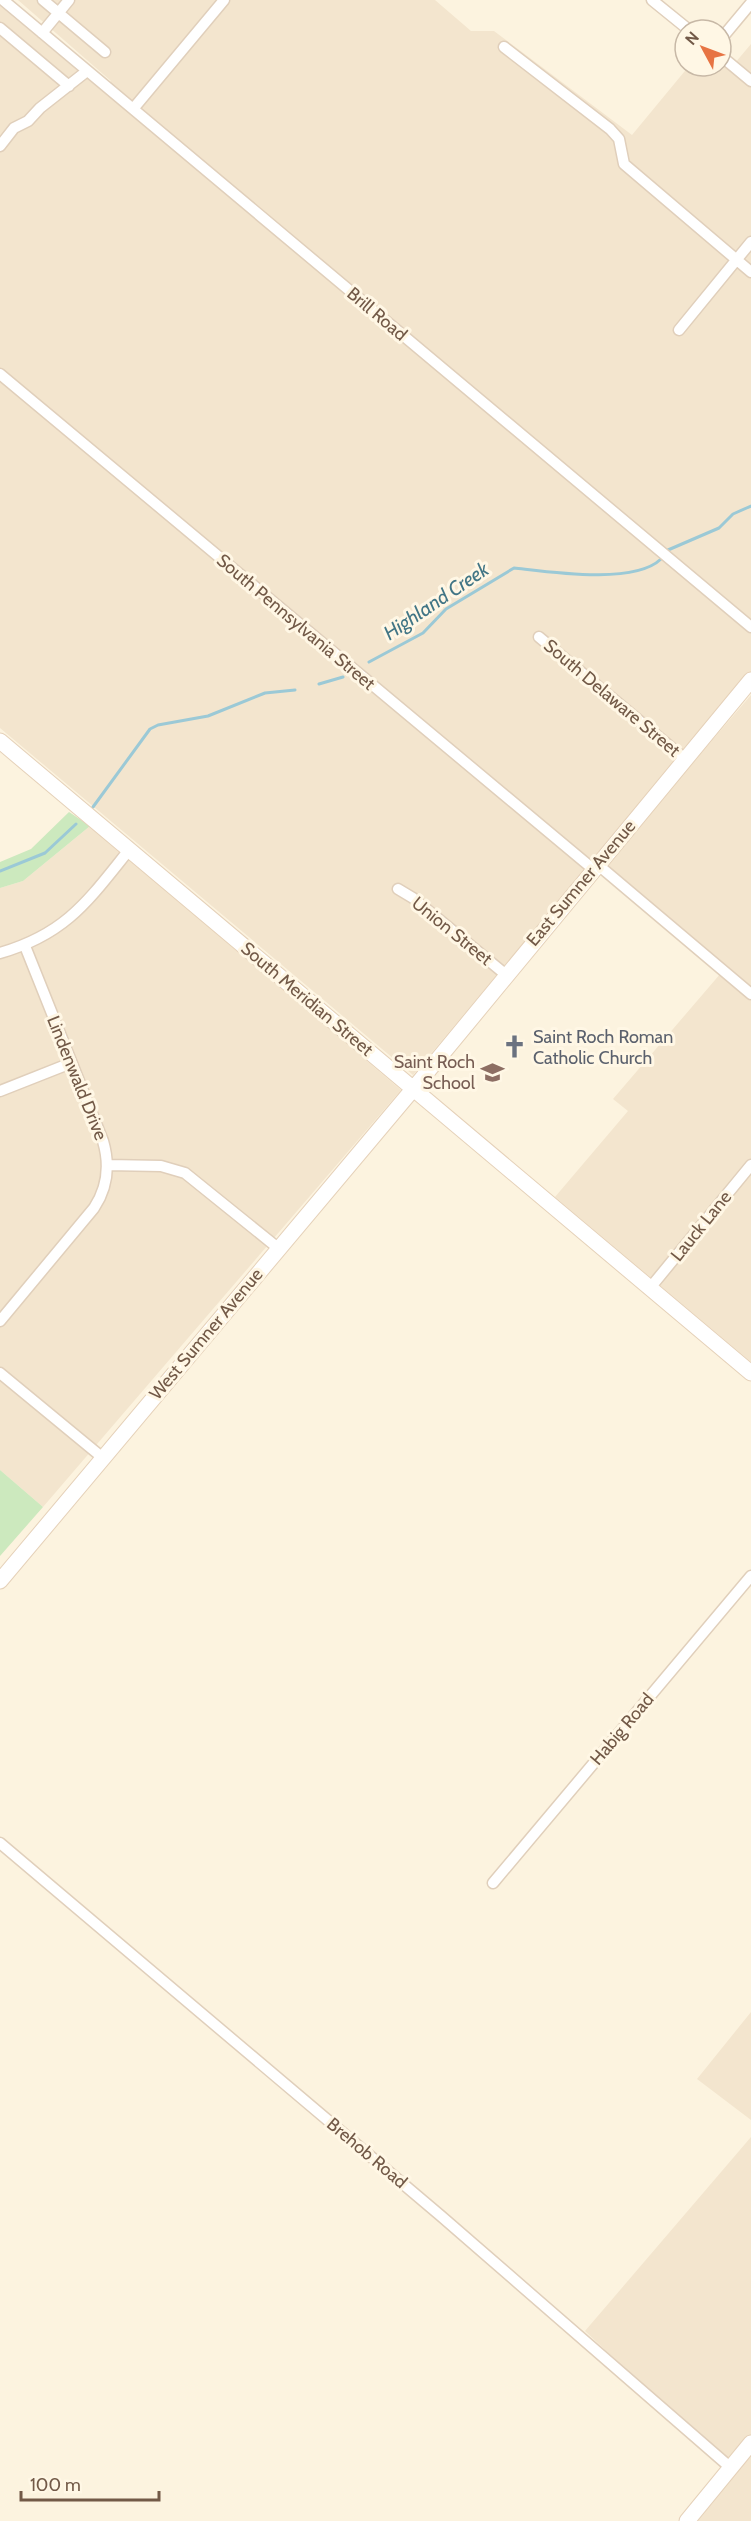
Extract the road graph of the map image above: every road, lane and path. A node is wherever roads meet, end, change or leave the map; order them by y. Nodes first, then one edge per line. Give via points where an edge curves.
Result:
1 (3, 0) edge
2 (43, 0) edge
3 (69, 0) edge
4 (224, 0) edge
5 (652, 0) edge
6 (751, 3) edge
7 (58, 13) junction
8 (674, 18) edge
9 (733, 25) edge
10 (0, 28) edge
11 (42, 33) junction
12 (504, 47) dead end
13 (105, 52) dead end
14 (733, 66) edge
15 (87, 71) junction
16 (751, 81) edge
17 (69, 86) junction
18 (133, 109) junction
19 (0, 146) edge
20 (751, 242) edge
21 (736, 260) junction
22 (751, 272) edge
23 (679, 330) dead end
24 (0, 374) edge
25 (751, 627) edge
26 (539, 637) dead end
27 (751, 680) edge
28 (0, 741) edge
29 (685, 759) junction
30 (129, 850) junction
31 (595, 867) junction
32 (398, 889) dead end
33 (25, 945) junction
34 (0, 953) edge
35 (505, 974) junction
36 (751, 994) edge
37 (72, 1063) junction
38 (414, 1088) junction
39 (0, 1091) edge
40 (108, 1165) junction
41 (751, 1165) edge
42 (278, 1248) junction
43 (650, 1288) junction
44 (0, 1321) edge
45 (0, 1373) edge
46 (751, 1373) edge
47 (102, 1458) junction
48 (751, 1576) edge
49 (0, 1581) edge
50 (0, 1843) edge
51 (493, 1883) dead end
52 (751, 2444) edge
53 (731, 2468) junction
54 (687, 2521) edge

1 - 11 street, Brill Road
2 - 7 street
3 - 7 street
4 - 18 street
5 - 8 street
6 - 9 street
7 - 11 street
7 - 13 street
10 - 17 street
11 - 15 street, Brill Road
12 - 21 street via 610,129 618,139 624,165
14 - 16 street
15 - 17 street
15 - 18 street, Brill Road
17 - 19 street via 15,128
18 - 25 street, Brill Road
20 - 21 street
21 - 22 street
21 - 23 street
24 - 31 street, South Pennsylvania Street
26 - 29 street, South Delaware Street
27 - 29 street, East Sumner Avenue
28 - 30 street, South Meridian Street
29 - 31 street, East Sumner Avenue
30 - 33 street via 80,910 56,929
30 - 38 street, South Meridian Street
31 - 35 street, East Sumner Avenue
31 - 36 street, South Pennsylvania Street
32 - 35 street, Union Street
33 - 34 street
33 - 37 street, Lindenwald Drive
35 - 38 street, East Sumner Avenue
37 - 39 street
37 - 40 street, Lindenwald Drive via 104,1144
38 - 42 street, West Sumner Avenue
38 - 43 street, South Meridian Street
40 - 42 street via 168,1167 185,1173
40 - 44 street, Lindenwald Drive via 103,1192 94,1208
41 - 43 street, Lauck Lane
42 - 47 street, West Sumner Avenue
43 - 46 street, South Meridian Street
45 - 47 street
47 - 49 street, West Sumner Avenue
48 - 51 street, Habig Road
50 - 53 street, Brehob Road via 441,2216
52 - 53 street
53 - 54 street

